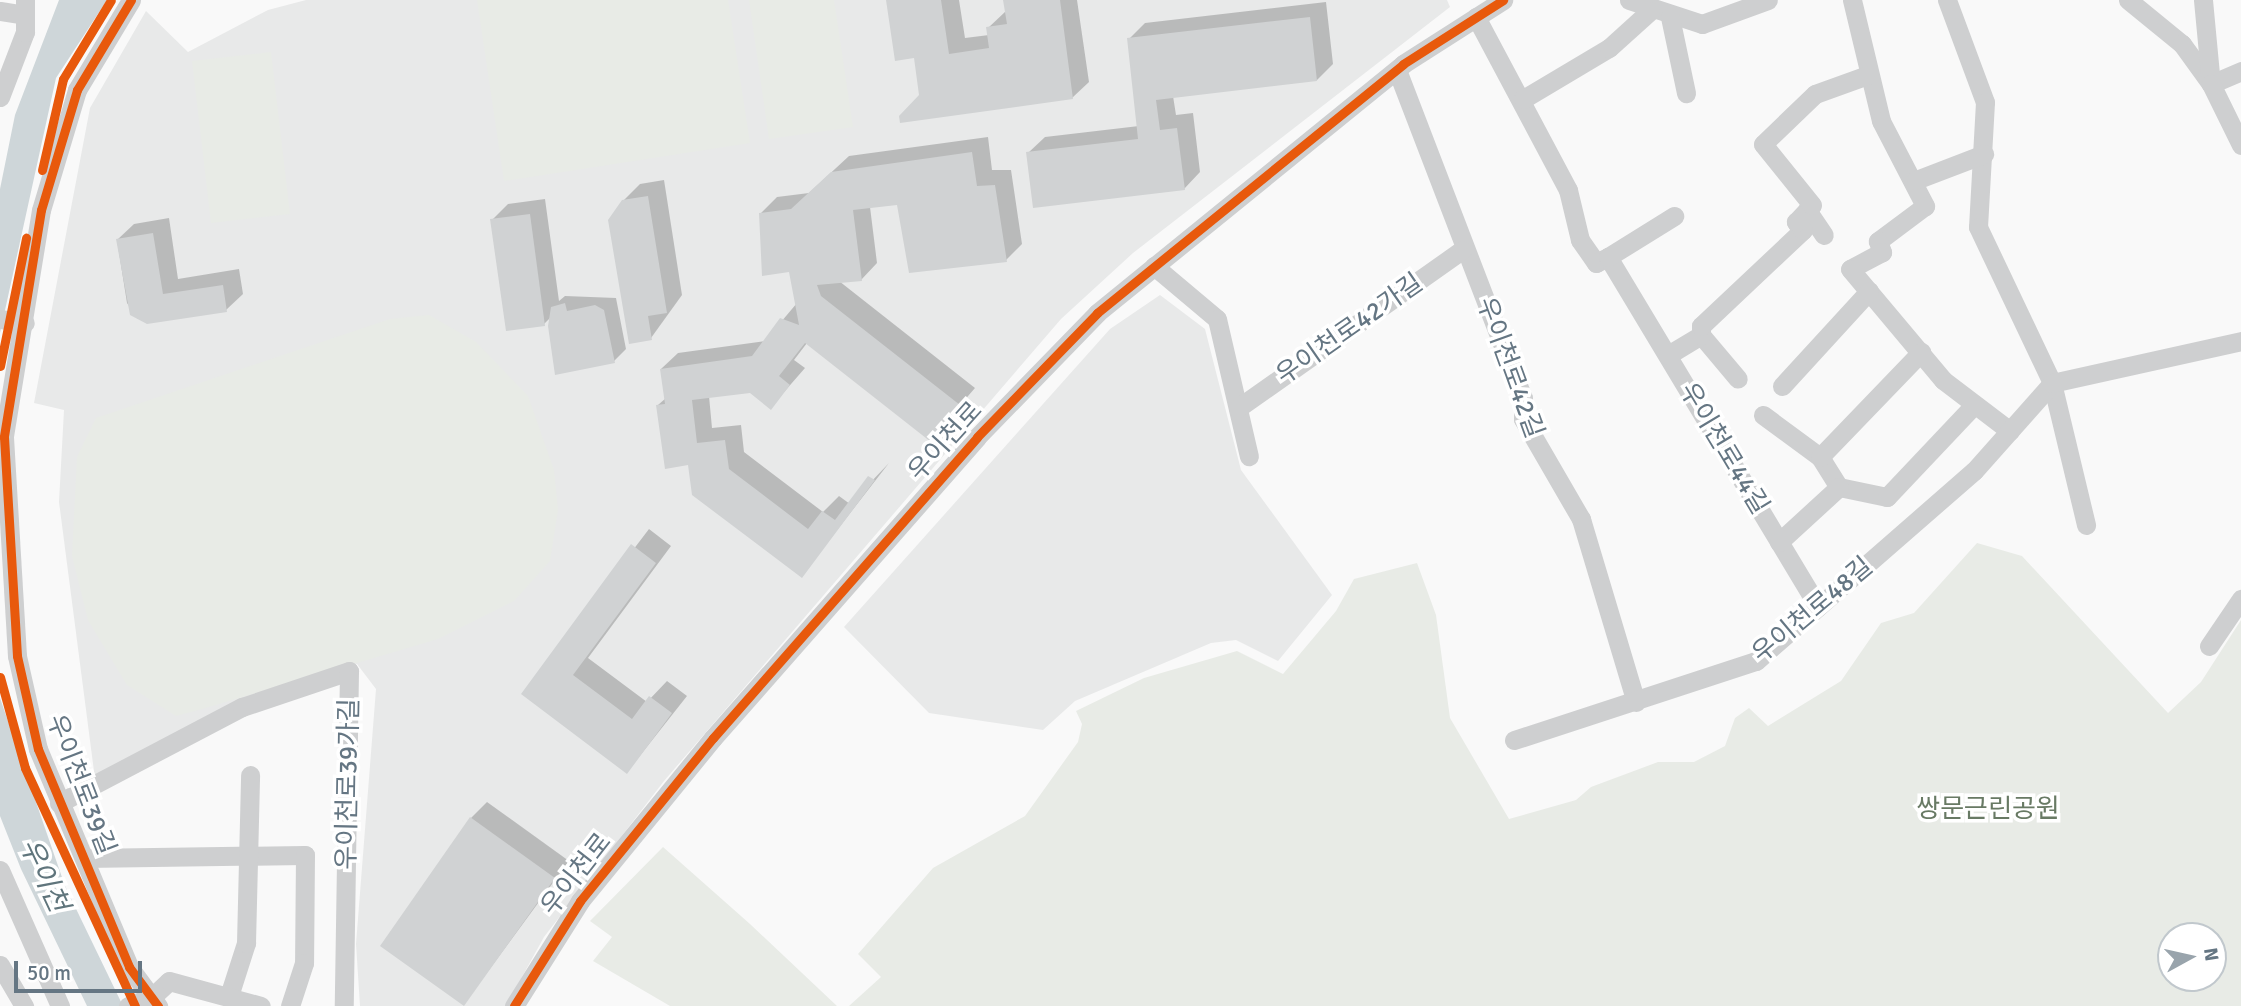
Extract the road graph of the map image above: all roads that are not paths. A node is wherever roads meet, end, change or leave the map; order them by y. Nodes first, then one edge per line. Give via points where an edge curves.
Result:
1 (131, 0) edge
2 (1503, 0) edge
3 (1629, 0) edge
4 (1768, 0) edge
5 (1852, 0) edge
6 (1947, 0) edge
7 (2128, 0) edge
8 (2203, 0) edge
9 (25, 7) edge
10 (0, 11) edge
11 (1650, 11) junction
12 (1671, 17) junction
13 (1476, 18) junction
14 (1397, 70) junction
15 (2241, 71) edge
16 (1865, 76) junction
17 (2211, 84) junction
18 (1686, 93) dead end
19 (0, 97) edge
20 (1523, 99) junction
21 (2241, 145) edge
22 (1984, 154) junction
23 (1916, 180) junction
24 (1807, 210) junction
25 (1674, 216) dead end
26 (1824, 235) dead end
27 (1462, 250) junction
28 (1608, 257) junction
29 (1154, 267) junction
30 (1869, 291) junction
31 (0, 319) edge
32 (25, 323) junction
33 (1701, 335) junction
34 (2241, 341) edge
35 (1921, 352) junction
36 (1668, 355) junction
37 (1738, 379) dead end
38 (2052, 383) junction
39 (1782, 386) dead end
40 (1974, 405) junction
41 (1238, 408) junction
42 (1763, 415) dead end
43 (2010, 431) junction
44 (1249, 456) dead end
45 (1820, 457) junction
46 (1839, 487) junction
47 (2086, 525) dead end
48 (1779, 542) junction
49 (2241, 599) edge
50 (1818, 607) junction
51 (2209, 646) dead end
52 (1636, 702) junction
53 (1514, 740) dead end
54 (250, 775) dead end
55 (59, 803) junction
56 (246, 855) junction
57 (85, 858) junction
58 (0, 870) edge
59 (0, 965) edge
60 (229, 996) junction
61 (155, 1002) edge
62 (24, 1006) edge
63 (60, 1006) edge
64 (128, 1006) edge
65 (261, 1006) edge
66 (290, 1006) edge
67 (344, 1006) edge
68 (514, 1006) edge

1 - 32 street, 우이천로39길 via 77,90 41,210
2 - 13 street, 우이천로
3 - 11 street
4 - 12 street via 1702,24
5 - 16 street
6 - 22 street via 1985,102
7 - 17 street via 2182,44
8 - 17 street
9 - 10 street
9 - 19 street via 25,32
11 - 12 street
11 - 20 street via 1609,48
12 - 18 street
13 - 14 street, 우이천로
13 - 20 street
14 - 27 street, 우이천로42길
14 - 29 street, 우이천로
15 - 17 street
16 - 23 street via 1881,121
16 - 24 street via 1815,94 1763,144 1812,205
17 - 21 street
20 - 28 street via 1568,190 1580,240 1596,262
22 - 23 street
22 - 38 street via 1978,227
23 - 30 street via 1925,206 1878,241 1882,252 1850,269
24 - 26 street
24 - 33 street, 우이천로44길 via 1796,222 1802,230 1702,326
25 - 28 street
27 - 41 street, 우이천로42가길
27 - 52 street, 우이천로42길 via 1523,398 1523,419 1581,519
28 - 36 street, 우이천로44길
29 - 41 street via 1217,319
29 - 68 street, 우이천로 via 1097,313 977,437 782,657 580,901
30 - 35 street
30 - 39 street
31 - 32 street
32 - 55 street, 우이천로39길 via 4,438 17,656 38,749
33 - 36 street, 우이천로44길
33 - 37 street, 우이천로44길
34 - 38 street
35 - 40 street
35 - 45 street
36 - 48 street, 우이천로44길
38 - 43 street, 우이천로48길
38 - 47 street
40 - 43 street
40 - 46 street via 1887,497
41 - 44 street
42 - 45 street, 우이천로44길
43 - 50 street, 우이천로48길 via 1954,490
45 - 46 street
46 - 48 street, 우이천로44길
48 - 50 street, 우이천로44길
49 - 51 street
50 - 52 street, 우이천로48길 via 1740,670
52 - 53 street, 우이천로48길
54 - 56 street
55 - 57 street, 우이천로39길
55 - 67 street, 우이천로39가길 via 242,706 349,671
56 - 57 street
56 - 60 street via 246,943
56 - 66 street via 305,855 304,963
57 - 61 street, 우이천로39길 via 129,967
58 - 63 street
59 - 62 street
60 - 61 street via 169,981
60 - 65 street
61 - 64 street

